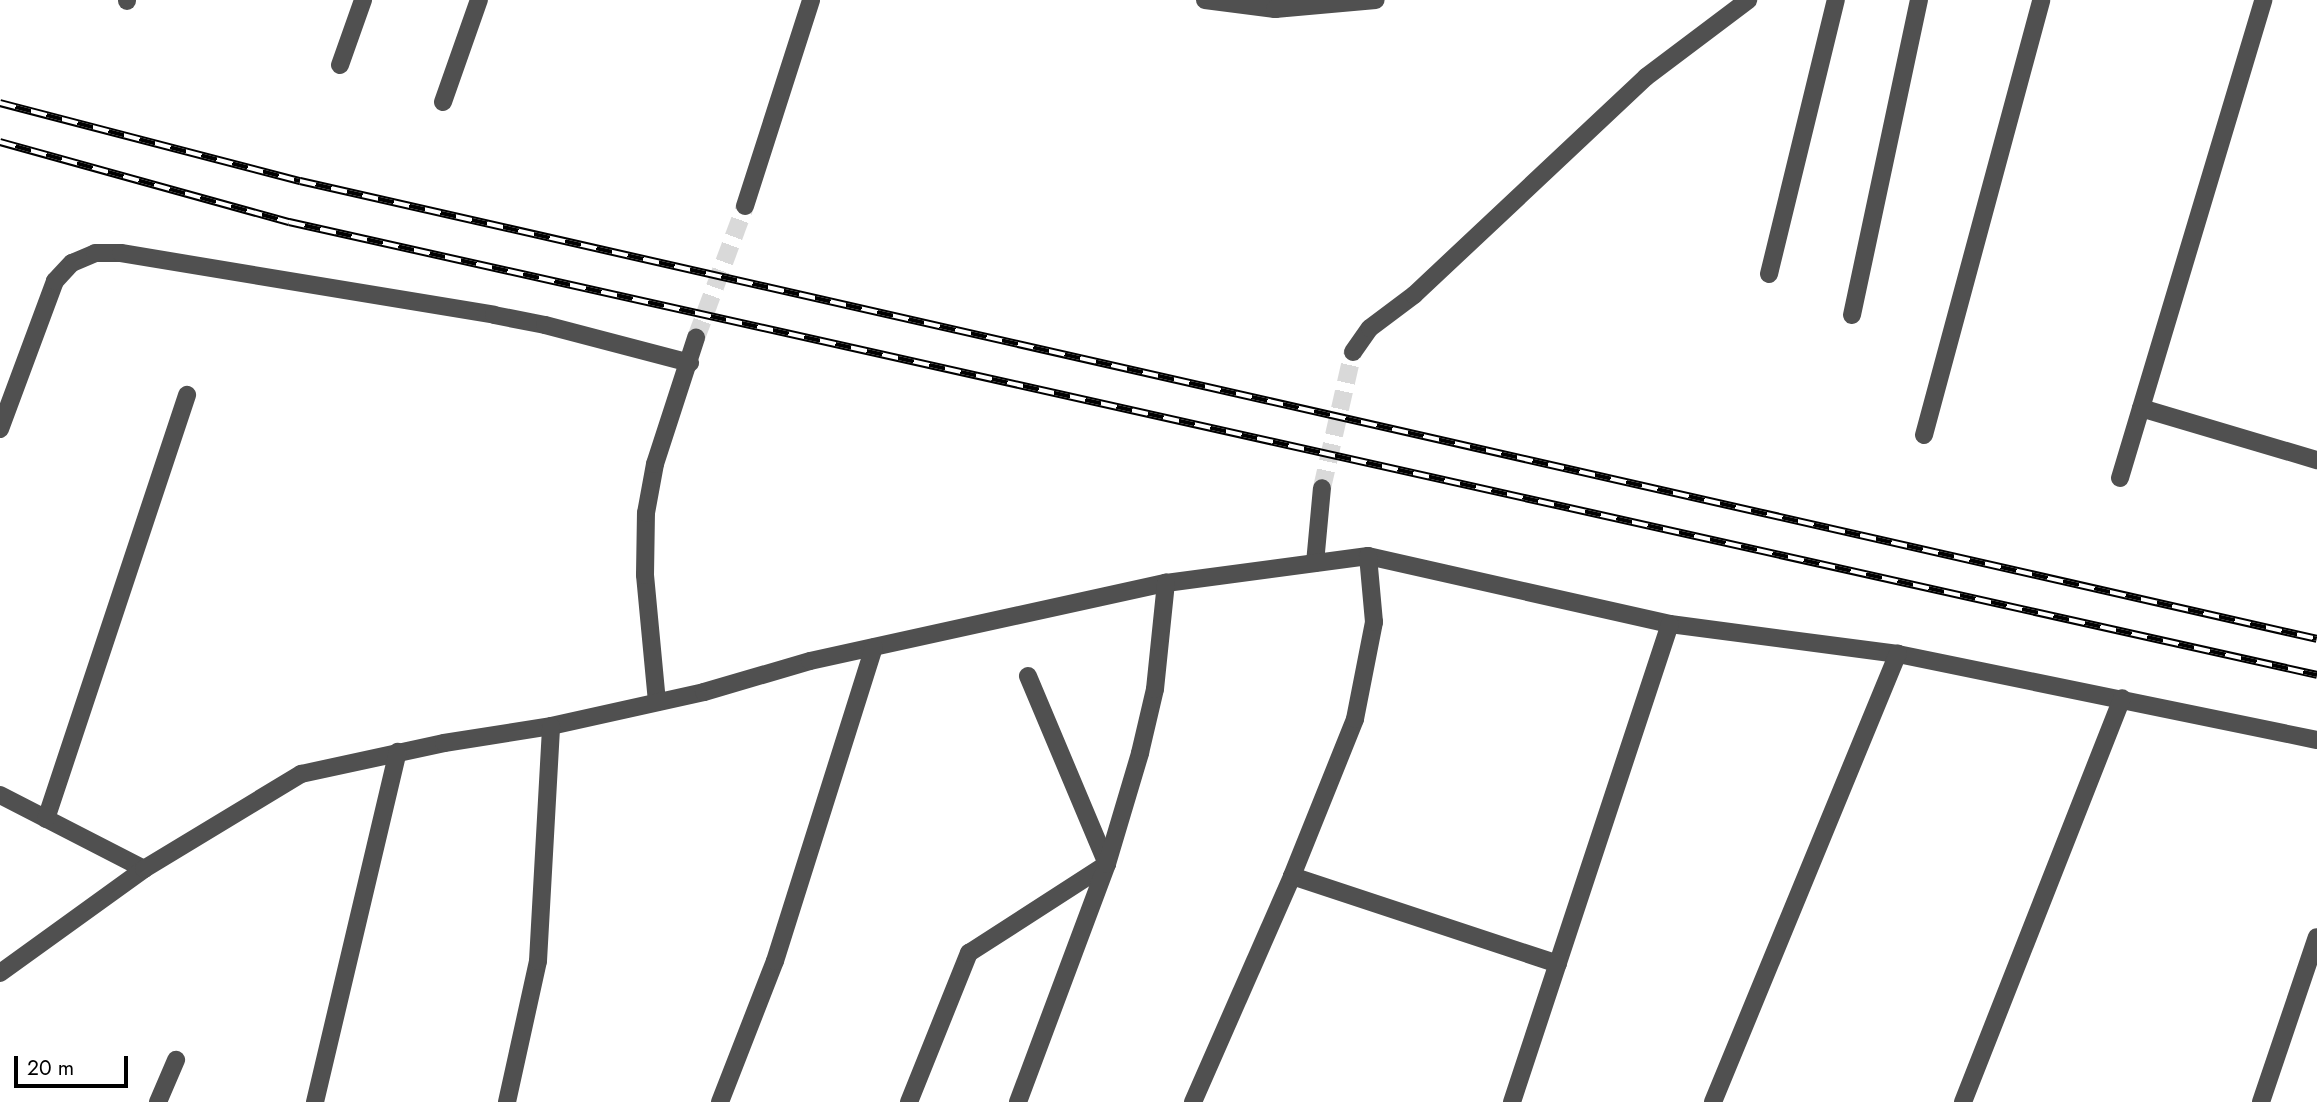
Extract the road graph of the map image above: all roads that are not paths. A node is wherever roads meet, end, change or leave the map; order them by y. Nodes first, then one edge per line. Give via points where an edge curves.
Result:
1 (363, 0) edge
2 (479, 0) edge
3 (811, 0) edge
4 (1205, 0) edge
5 (1376, 0) edge
6 (1748, 0) edge
7 (1836, 0) edge
8 (1919, 0) edge
9 (2041, 0) edge
10 (2263, 0) edge
11 (340, 65) dead end
12 (443, 102) dead end
13 (745, 206) tunnel mouth
14 (1769, 274) dead end
15 (1852, 315) dead end
16 (696, 338) tunnel mouth
17 (1353, 352) tunnel mouth
18 (690, 363) junction
19 (187, 395) dead end
20 (2141, 408) junction
21 (0, 429) edge
22 (1924, 435) dead end
23 (2317, 460) edge
24 (2120, 478) dead end
25 (1322, 488) tunnel mouth
26 (1367, 556) junction
27 (1315, 563) junction
28 (1166, 583) junction
29 (1670, 624) junction
30 (874, 647) junction
31 (1898, 654) junction
32 (1028, 676) dead end
33 (2122, 698) junction
34 (657, 702) junction
35 (551, 726) junction
36 (2317, 740) edge
37 (398, 752) junction
38 (0, 796) edge
39 (46, 819) junction
40 (1107, 864) junction
41 (145, 869) junction
42 (1292, 876) junction
43 (2317, 937) edge
44 (1558, 964) junction
45 (0, 973) edge
46 (176, 1060) dead end
47 (158, 1102) edge
48 (314, 1102) edge
49 (506, 1102) edge
50 (720, 1102) edge
51 (909, 1102) edge
52 (1018, 1102) edge
53 (1194, 1102) edge
54 (1512, 1102) edge
55 (1713, 1102) edge
56 (1963, 1102) edge
57 (2261, 1102) edge

1 - 11 street
2 - 12 street
3 - 13 street
4 - 5 street via 1275,9
6 - 17 street via 1646,77 1413,295 1370,328
7 - 14 street
8 - 15 street
9 - 22 street
10 - 20 street
16 - 18 street
18 - 21 street via 494,315 121,253 95,253 72,263 55,281
18 - 34 street via 655,464 646,513 645,575
19 - 39 street
20 - 23 street
20 - 24 street
25 - 27 street
26 - 27 street
26 - 29 street
26 - 42 street via 1374,622 1355,719
27 - 28 street
28 - 30 street
28 - 40 street via 1155,689
29 - 31 street
29 - 44 street
30 - 34 street
30 - 50 street via 775,961
31 - 33 street
31 - 55 street
32 - 40 street
33 - 36 street
33 - 56 street
34 - 35 street
35 - 37 street
35 - 49 street via 538,961
37 - 41 street via 301,774
37 - 48 street
38 - 39 street
39 - 41 street
40 - 51 street via 969,953
40 - 52 street
41 - 45 street
42 - 44 street
42 - 53 street
43 - 57 street
44 - 54 street
46 - 47 street

